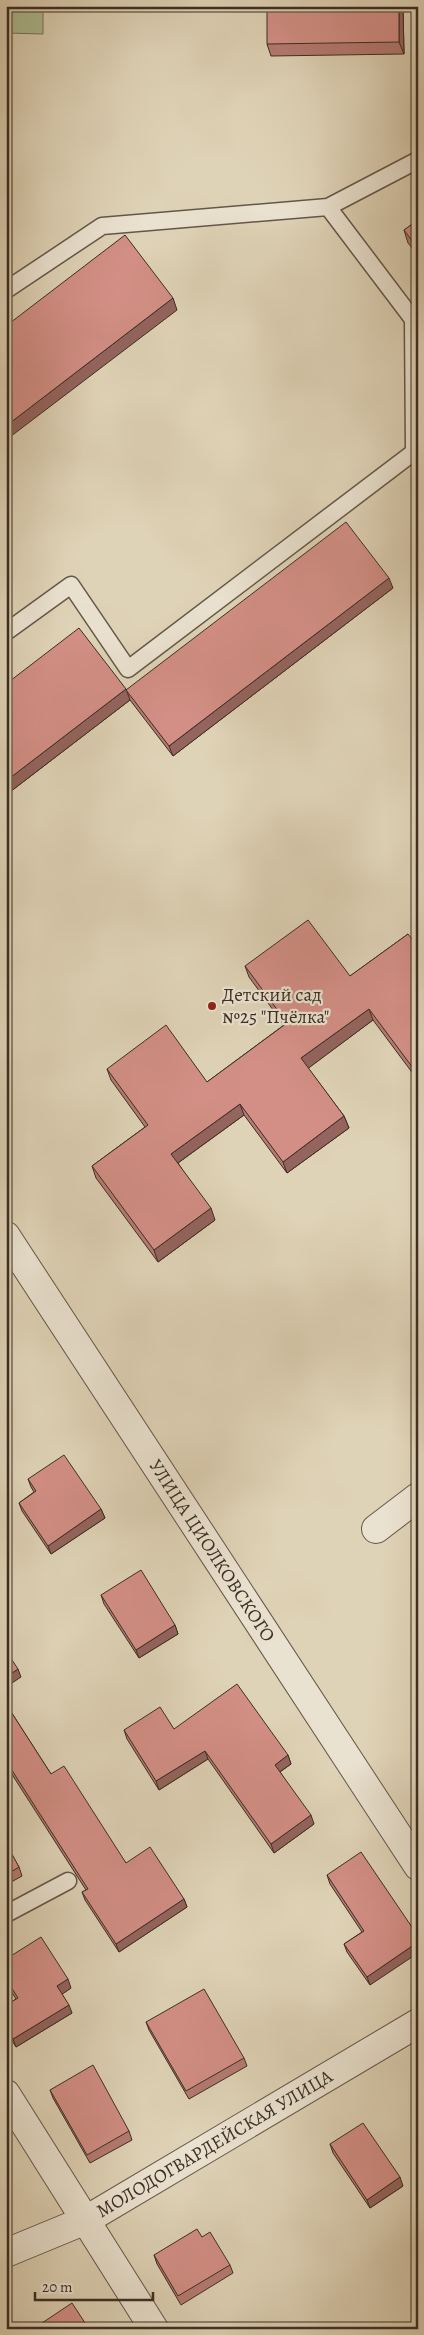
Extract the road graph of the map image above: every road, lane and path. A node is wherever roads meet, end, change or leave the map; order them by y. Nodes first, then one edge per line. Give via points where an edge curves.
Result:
1 (418, 160) edge
2 (328, 207) junction
3 (6, 290) edge
4 (415, 323) edge
5 (6, 632) edge
6 (6, 1236) edge
7 (418, 1497) edge
8 (376, 1529) dead end
9 (418, 1866) edge
10 (68, 1881) dead end
11 (6, 1914) edge
12 (418, 2023) edge
13 (6, 2094) edge
14 (86, 2220) junction
15 (6, 2253) edge
16 (154, 2329) edge

1 - 2 lane
2 - 3 lane via 102,226
2 - 4 lane
4 - 5 lane via 414,452 128,668 71,585
6 - 9 street, УЛИЦА ЦИОЛКОВСКОГО
7 - 8 street
10 - 11 lane
12 - 14 street, МОЛОДОГВАРДЕЙСКАЯ УЛИЦА
13 - 14 street
14 - 15 street, МОЛОДОГВАРДЕЙСКАЯ УЛИЦА
14 - 16 street

